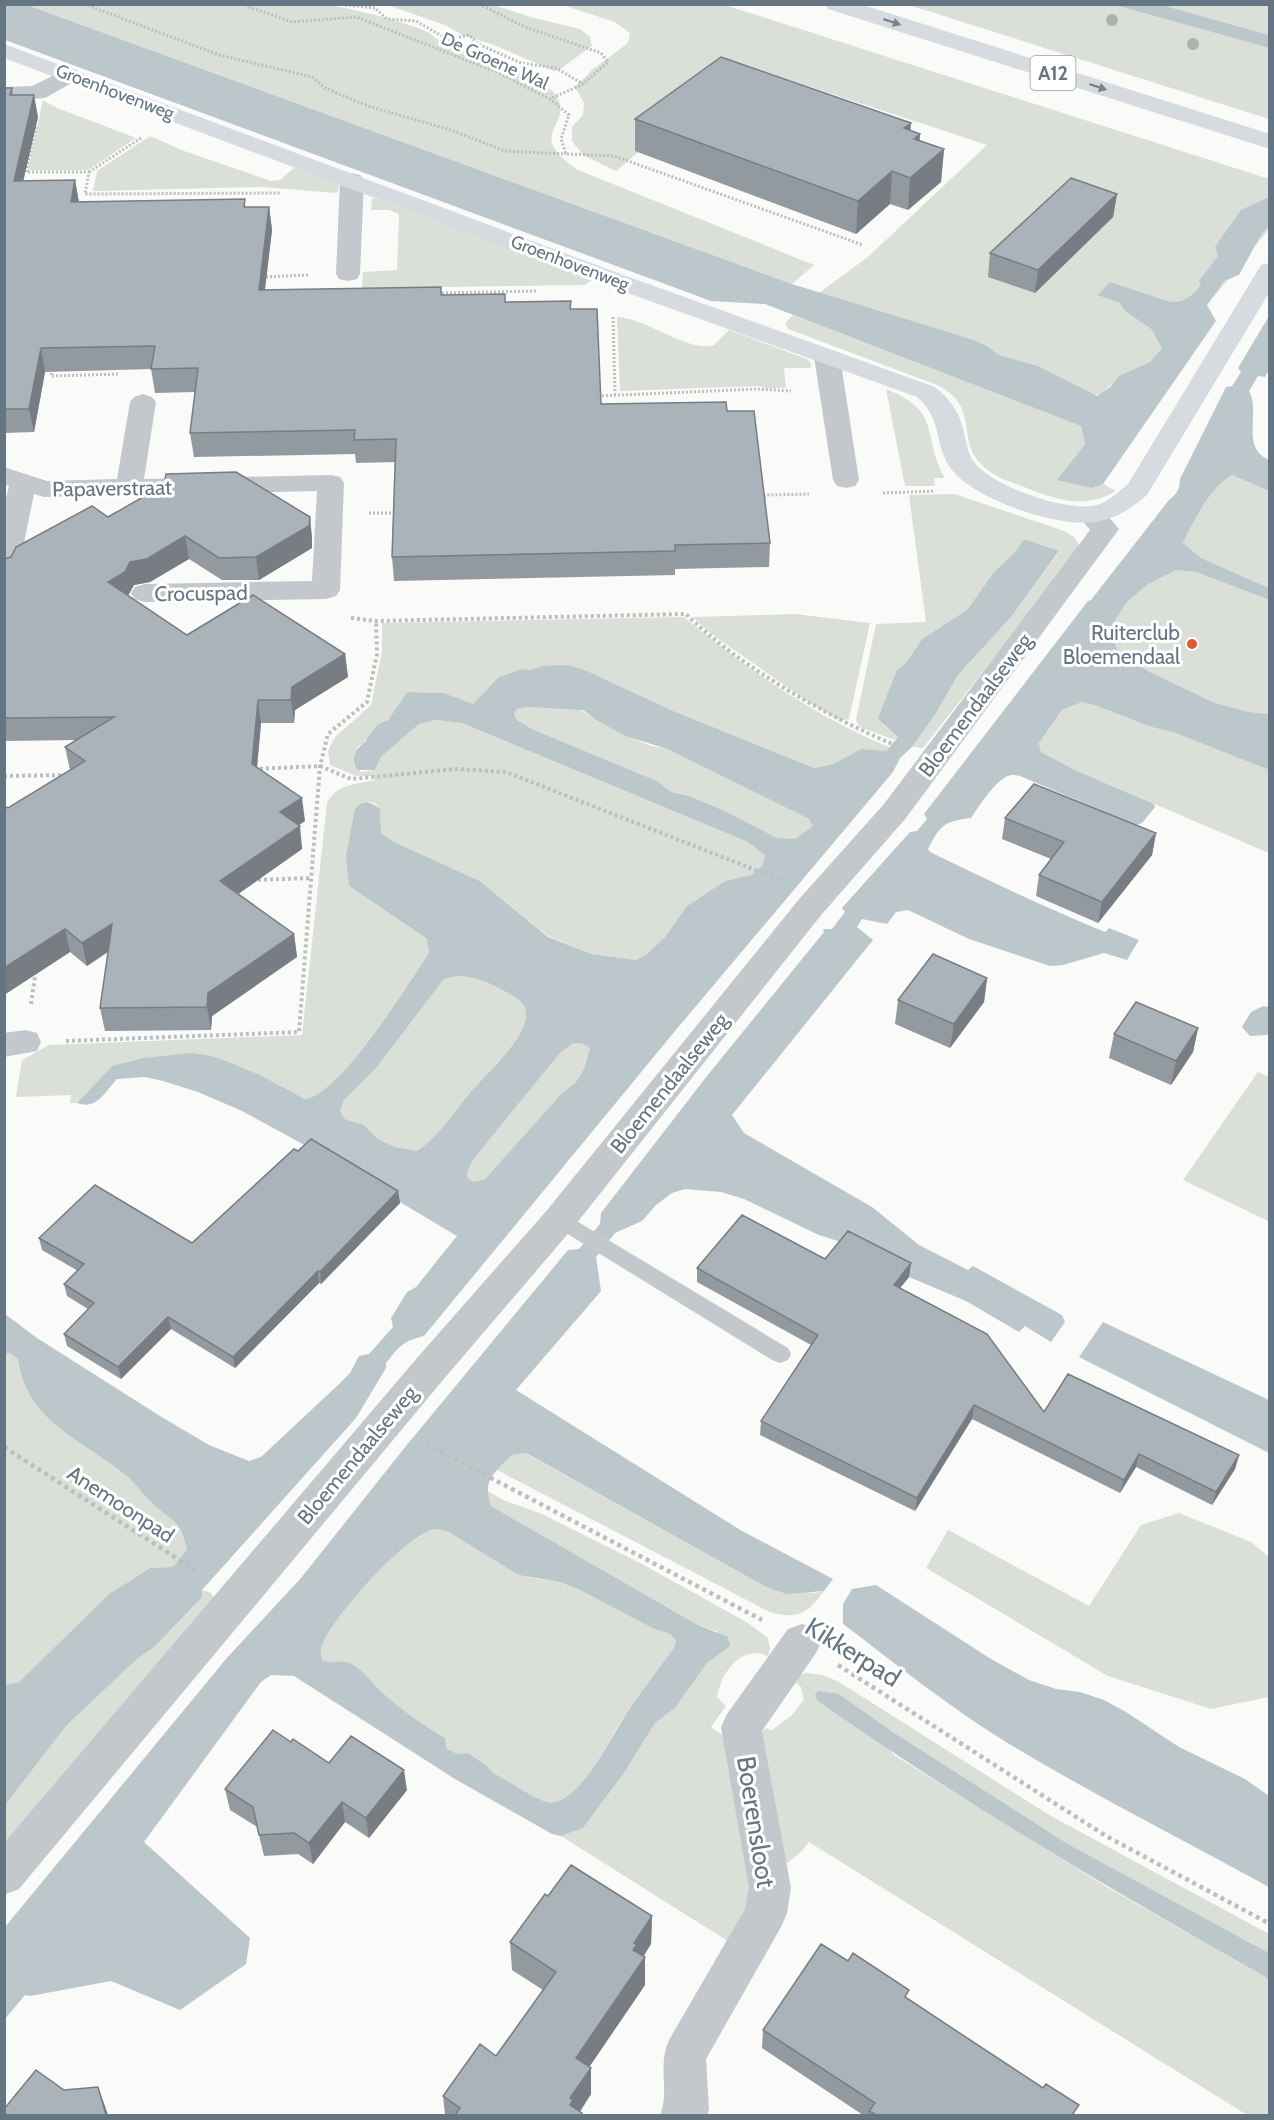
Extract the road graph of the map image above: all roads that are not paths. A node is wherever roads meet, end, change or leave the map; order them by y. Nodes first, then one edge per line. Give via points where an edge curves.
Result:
1 (836, 4) edge
2 (4, 51) edge
3 (69, 75) junction
4 (4, 94) edge
5 (1269, 142) edge
6 (351, 190) junction
7 (1269, 270) edge
8 (348, 274) dead end
9 (827, 357) junction
10 (143, 402) dead end
11 (14, 478) edge
12 (846, 480) dead end
13 (129, 488) junction
14 (1092, 515) junction
15 (4, 572) edge
16 (326, 590) joint
17 (145, 593) dead end
18 (570, 1225) junction
19 (780, 1354) dead end
20 (802, 1641) road end
21 (4, 1875) edge
22 (688, 2113) edge

1 -> 5 main road, A12
2 - 3 main road, Groenhovenweg
3 - 4 street via 38,93
3 - 6 main road, Groenhovenweg
6 - 8 street
6 - 9 main road, Groenhovenweg
7 - 14 main road via 1138,489 1113,509
9 - 12 street
9 - 14 main road, Groenhovenweg via 911,386 937,400 945,412 962,465 978,480 1054,509
10 - 13 street
11 - 13 street, Papaverstraat via 44,489
11 - 15 street
13 - 16 street, Papaverstraat via 331,483
14 - 18 street, Bloemendaalseweg via 1106,529 895,812 811,906
16 - 17 street, Crocuspad
18 - 19 lane
18 - 21 street, Bloemendaalseweg via 430,1369
20 - 22 street, Boerensloot via 741,1727 770,1888 761,1923 684,2055

